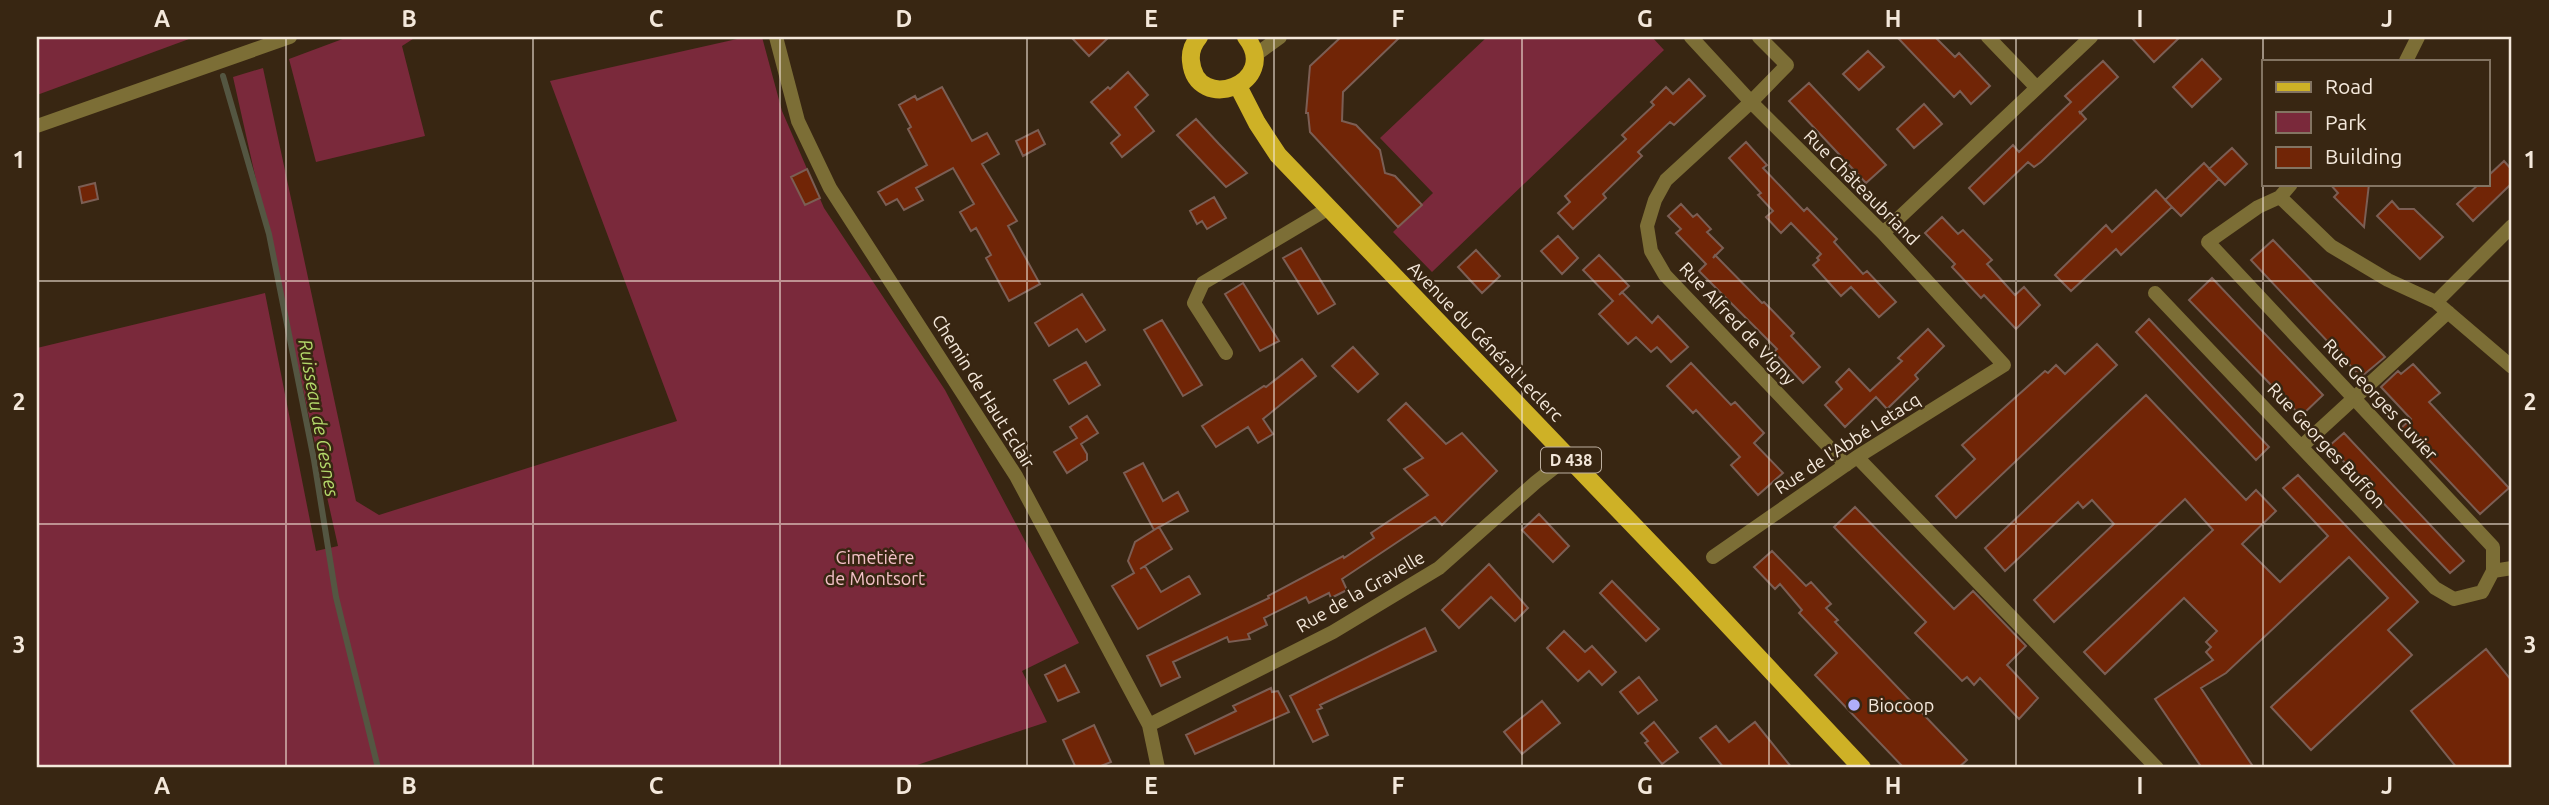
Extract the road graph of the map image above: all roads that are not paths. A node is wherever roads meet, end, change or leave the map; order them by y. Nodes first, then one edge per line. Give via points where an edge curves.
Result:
1 (290, 37) edge
2 (776, 37) edge
3 (1246, 37) edge
4 (1280, 37) edge
5 (1691, 37) edge
6 (1759, 37) edge
7 (1989, 37) edge
8 (2091, 37) edge
9 (2418, 37) edge
10 (1195, 38) edge
11 (1254, 57) junction
12 (2406, 60) edge
13 (1238, 86) junction
14 (2038, 88) junction
15 (1751, 102) junction
16 (37, 126) edge
17 (2289, 186) edge
18 (2280, 197) junction
19 (1329, 208) junction
20 (2512, 226) edge
21 (1883, 233) junction
22 (2155, 293) dead end
23 (2442, 307) junction
24 (1226, 353) dead end
25 (2004, 365) joint
26 (2512, 367) edge
27 (2354, 397) junction
28 (2302, 446) junction
29 (1568, 457) junction
30 (1851, 461) junction
31 (1713, 556) dead end
32 (2512, 568) edge
33 (2493, 571) junction
34 (1149, 725) junction
35 (1158, 768) edge
36 (1862, 768) edge
37 (2157, 768) edge

1 - 16 street
2 - 34 street, Chemin de Haut Eclair via 798,121 830,188 1016,476
3 - 11 main road
4 - 11 street
5 - 15 street, Rue Châteaubriand
6 - 15 street, Rue Alfred de Vigny via 1787,65
7 - 14 street
8 - 14 street
9 - 12 street
10 - 13 main road via 1190,58 1202,83 1220,90
11 - 13 main road via 1250,74
13 - 19 main road, Avenue du Général Leclerc / D 438 via 1278,155
14 - 21 street
15 - 21 street, Rue Châteaubriand
15 - 30 street, Rue Alfred de Vigny via 1666,180 1647,226 1651,251 1665,275
17 - 18 street
18 - 23 street via 2331,246
18 - 27 street, Rue Georges Cuvier via 2208,242
19 - 24 street via 1203,283 1194,303
19 - 29 main road, Avenue du Général Leclerc / D 438
20 - 23 street
21 - 25 street, Rue Châteaubriand
22 - 28 street, Rue Georges Buffon
23 - 26 street
23 - 27 street
25 - 30 street, Rue de l'Abbé Letacq
27 - 28 street
27 - 33 street, Rue Georges Cuvier via 2493,547
28 - 33 street, Rue Georges Buffon via 2435,588 2454,599 2482,592
29 - 34 street, Rue de la Gravelle via 1439,568 1333,632
29 - 36 main road, Avenue du Général Leclerc / D 438
30 - 31 street, Rue de l'Abbé Letacq
30 - 37 street, Rue Alfred de Vigny
32 - 33 street
34 - 35 street, Chemin de Haut Eclair

